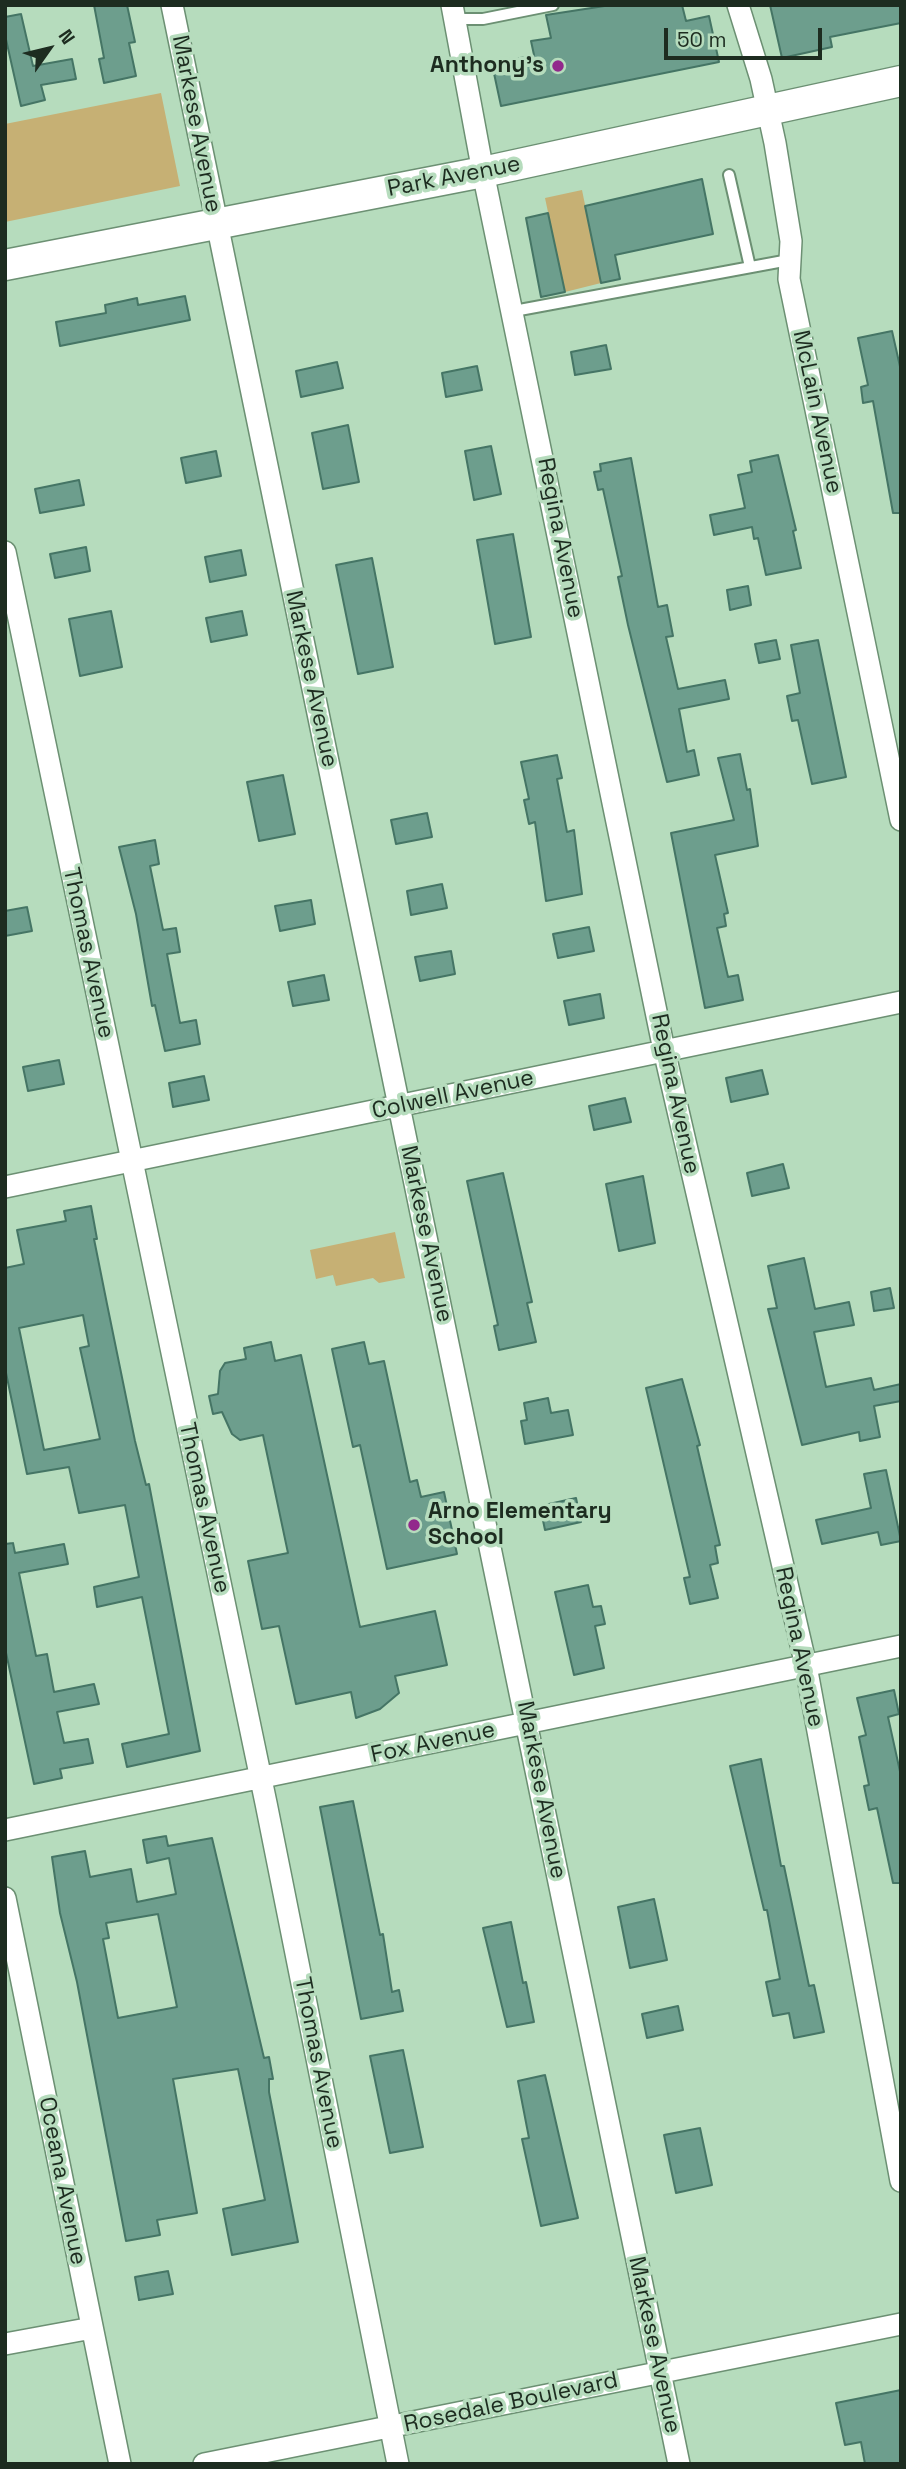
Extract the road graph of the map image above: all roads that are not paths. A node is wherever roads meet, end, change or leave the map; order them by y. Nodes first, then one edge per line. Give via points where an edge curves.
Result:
1 (172, 5) edge
2 (553, 5) edge
3 (738, 5) edge
4 (454, 12) edge
5 (901, 81) edge
6 (767, 108) junction
7 (483, 172) junction
8 (729, 175) dead end
9 (215, 224) junction
10 (789, 260) junction
11 (5, 265) edge
12 (750, 267) junction
13 (514, 311) junction
14 (5, 552) edge
15 (901, 820) edge
16 (901, 1002) edge
17 (664, 1050) junction
18 (400, 1107) junction
19 (131, 1161) junction
20 (5, 1187) edge
21 (901, 1646) edge
22 (806, 1666) junction
23 (528, 1724) junction
24 (261, 1779) junction
25 (5, 1830) edge
26 (5, 1898) edge
27 (901, 2181) edge
28 (901, 2324) edge
29 (92, 2328) junction
30 (5, 2344) edge
31 (660, 2372) junction
32 (391, 2427) junction
33 (120, 2464) edge
34 (204, 2464) edge
35 (398, 2464) edge
36 (679, 2464) edge

1 - 9 street, Markese Avenue
2 - 4 lane via 483,19
3 - 6 street, McLain Avenue
4 - 7 street, Regina Avenue
5 - 6 street, Park Avenue
6 - 7 street, Park Avenue
6 - 10 street, McLain Avenue via 791,241
7 - 9 street, Park Avenue
7 - 13 street, Regina Avenue
8 - 12 lane
9 - 11 street, Park Avenue
9 - 18 street, Markese Avenue
10 - 12 lane
10 - 15 street, McLain Avenue via 789,279
12 - 13 lane
13 - 17 street, Regina Avenue
14 - 19 street, Thomas Avenue
16 - 17 street, Colwell Avenue
17 - 18 street, Colwell Avenue
17 - 22 street, Regina Avenue
18 - 19 street, Colwell Avenue
18 - 23 street, Markese Avenue
19 - 20 street, Colwell Avenue
19 - 24 street, Thomas Avenue
21 - 22 street, Fox Avenue
22 - 23 street, Fox Avenue
22 - 27 street, Regina Avenue
23 - 24 street, Fox Avenue
23 - 31 street, Markese Avenue
24 - 25 street, Fox Avenue
24 - 32 street, Thomas Avenue
26 - 29 street, Oceana Avenue
28 - 31 street, Rosedale Boulevard
29 - 30 street
29 - 33 street, Oceana Avenue
31 - 32 street, Rosedale Boulevard
31 - 36 street, Markese Avenue
32 - 34 street, Rosedale Boulevard
32 - 35 street, Thomas Avenue

